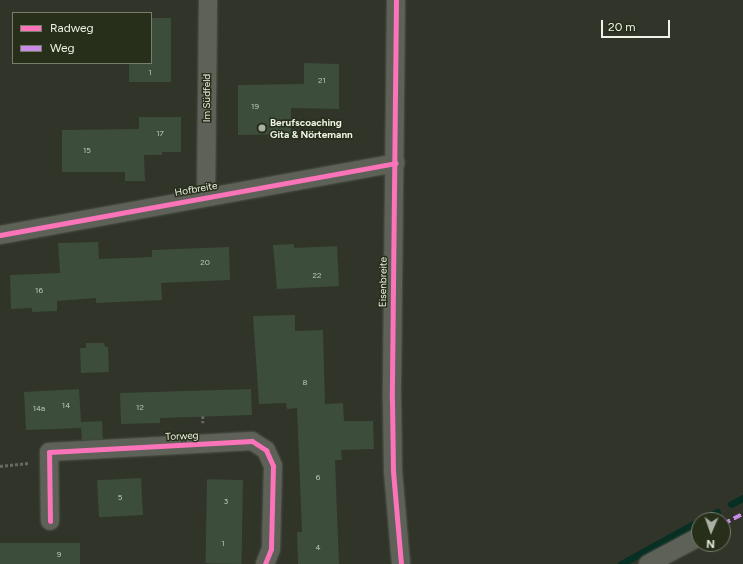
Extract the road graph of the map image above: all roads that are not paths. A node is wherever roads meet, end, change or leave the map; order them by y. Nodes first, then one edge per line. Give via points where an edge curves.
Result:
1 (208, 0) edge
2 (396, 0) edge
3 (395, 163) junction
4 (206, 196) junction
5 (0, 235) edge
6 (50, 521) dead end
7 (691, 541) edge
8 (265, 564) edge
9 (400, 564) edge
10 (648, 564) edge

1 - 4 street, Im Südfeld
2 - 3 street, Eisenbreite
3 - 4 street, Hofbreite
3 - 9 street, Eisenbreite via 392,400 393,471
4 - 5 street, Hofbreite
6 - 8 street, Torweg via 49,452 252,441 266,450 273,466 271,549
7 - 10 street

